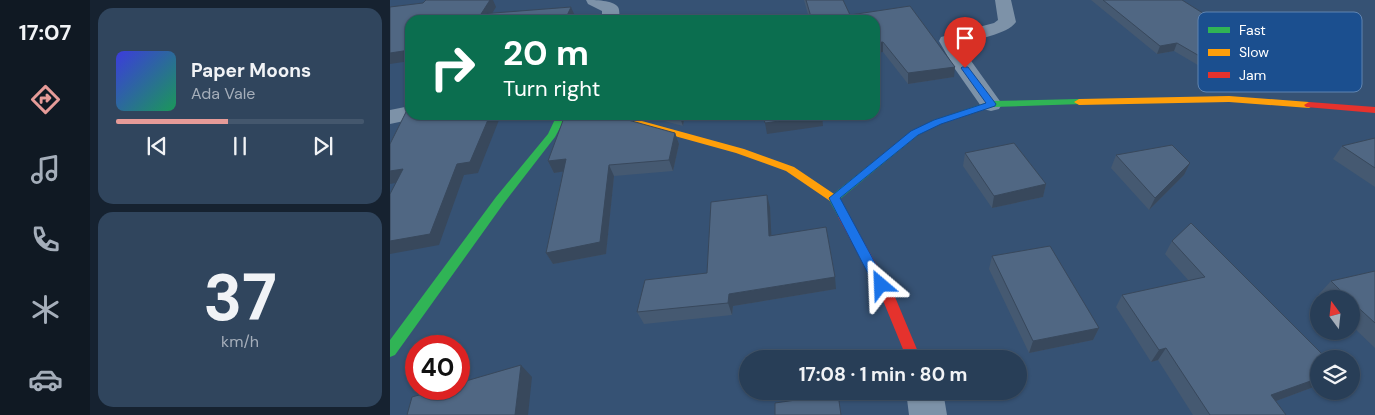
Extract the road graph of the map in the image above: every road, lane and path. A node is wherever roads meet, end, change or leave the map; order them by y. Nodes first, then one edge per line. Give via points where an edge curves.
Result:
1 (594, 0) edge
2 (627, 0) edge
3 (1003, 0) edge
4 (611, 15) edge
5 (991, 104) junction
6 (1375, 110) edge
7 (405, 115) edge
8 (390, 117) edge
9 (560, 120) edge
10 (627, 120) edge
11 (834, 198) junction
12 (390, 350) edge
13 (911, 350) edge
14 (926, 400) edge
15 (928, 415) edge

1 - 4 street
2 - 4 street
3 - 5 street via 1007,22 1000,27 948,41
5 - 6 street via 1229,98
5 - 11 street via 915,133
7 - 8 street
9 - 12 street via 552,135
10 - 11 street via 740,151 790,169
11 - 13 street
14 - 15 street

